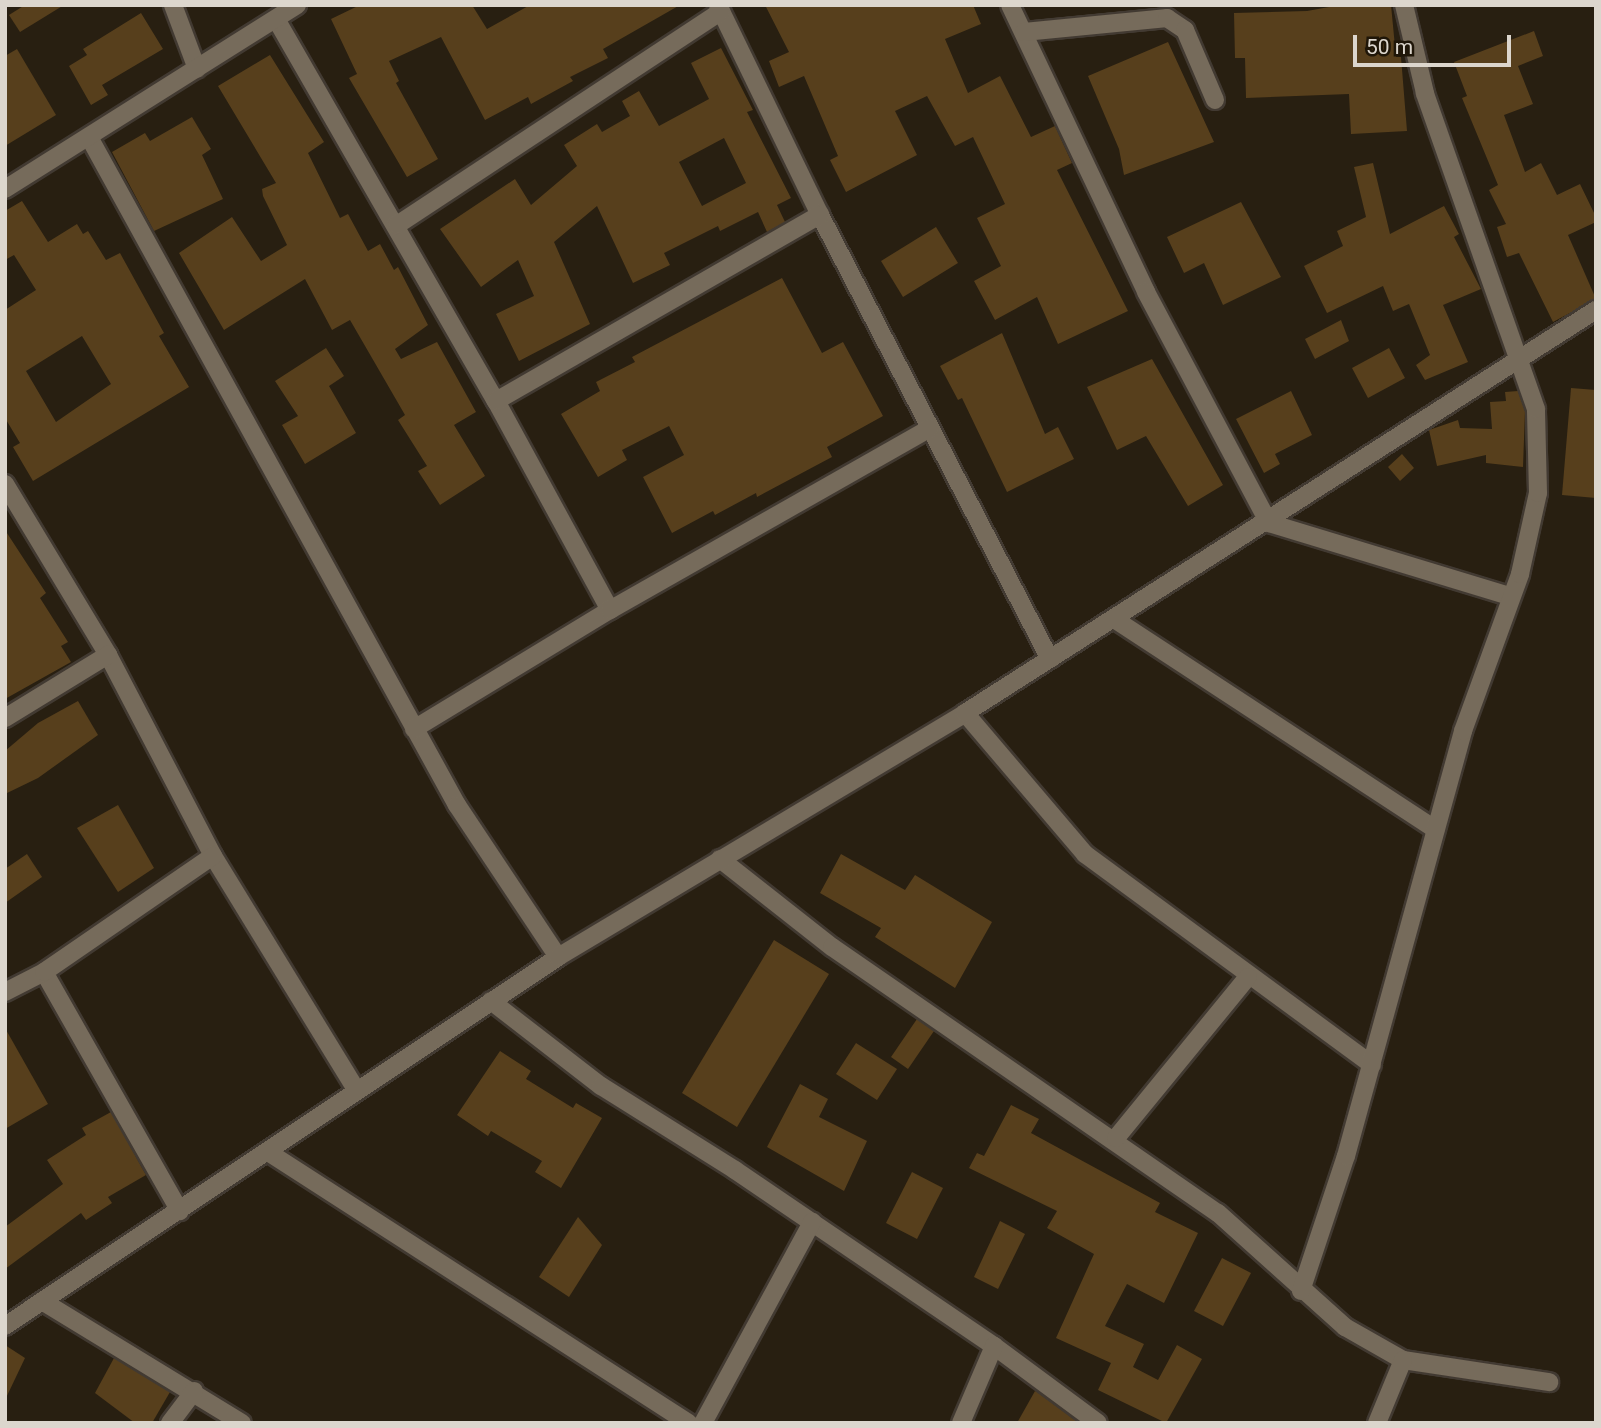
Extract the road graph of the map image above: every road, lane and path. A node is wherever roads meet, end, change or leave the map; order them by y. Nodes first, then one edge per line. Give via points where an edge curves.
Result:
1 (173, 5) edge
2 (297, 5) edge
3 (1010, 5) edge
4 (1404, 5) edge
5 (720, 8) edge
6 (276, 19) junction
7 (1024, 32) junction
8 (197, 69) junction
9 (1215, 100) dead end
10 (89, 137) junction
11 (5, 189) edge
12 (820, 215) junction
13 (397, 225) junction
14 (1596, 310) edge
15 (1520, 355) junction
16 (496, 401) junction
17 (930, 428) junction
18 (5, 484) edge
19 (1269, 523) junction
20 (1510, 597) junction
21 (610, 610) junction
22 (1114, 619) junction
23 (108, 655) junction
24 (1051, 659) junction
25 (965, 713) junction
26 (5, 718) edge
27 (414, 729) junction
28 (1435, 829) junction
29 (213, 856) junction
30 (720, 859) junction
31 (558, 957) junction
32 (44, 972) junction
33 (1248, 977) junction
34 (5, 992) edge
35 (491, 1001) junction
36 (1372, 1065) junction
37 (356, 1089) junction
38 (1116, 1139) junction
39 (268, 1152) junction
40 (180, 1211) junction
41 (812, 1222) junction
42 (1301, 1291) junction
43 (42, 1301) junction
44 (9, 1318) edge
45 (994, 1346) junction
46 (1404, 1360) junction
47 (1549, 1382) dead end
48 (194, 1391) junction
49 (170, 1423) edge
50 (242, 1423) edge
51 (688, 1423) edge
52 (702, 1423) edge
53 (961, 1423) edge
54 (1098, 1423) edge
55 (1377, 1423) edge

1 - 8 street
2 - 6 street
3 - 7 street
4 - 15 street via 1429,105
5 - 12 street
5 - 13 street
6 - 8 street
6 - 13 street
7 - 9 street via 1167,18 1185,30
7 - 19 street via 1146,292
8 - 10 street
10 - 11 street
10 - 27 street
12 - 16 street
12 - 17 street
13 - 16 street
14 - 15 street
15 - 19 street
15 - 20 street via 1536,409 1539,480 1520,573
16 - 21 street
17 - 21 street
17 - 24 street
18 - 23 street
19 - 20 street
19 - 22 street
20 - 28 street via 1463,731
21 - 27 street
22 - 24 street
22 - 28 street
23 - 26 street
23 - 29 street
24 - 25 street
25 - 30 street
25 - 33 street via 1085,854
27 - 31 street via 457,806
28 - 36 street
29 - 32 street
29 - 37 street
30 - 31 street
30 - 38 street via 832,947
31 - 35 street
32 - 34 street
32 - 40 street
33 - 36 street
33 - 38 street
35 - 37 street
35 - 41 street via 601,1086
36 - 42 street
37 - 39 street
38 - 42 street via 1218,1213
39 - 40 street
39 - 51 street
40 - 43 street
41 - 45 street
41 - 52 street
42 - 46 street via 1345,1327
43 - 44 street
43 - 48 street
45 - 53 street
45 - 54 street
46 - 47 street
46 - 55 street
48 - 49 street
48 - 50 street

